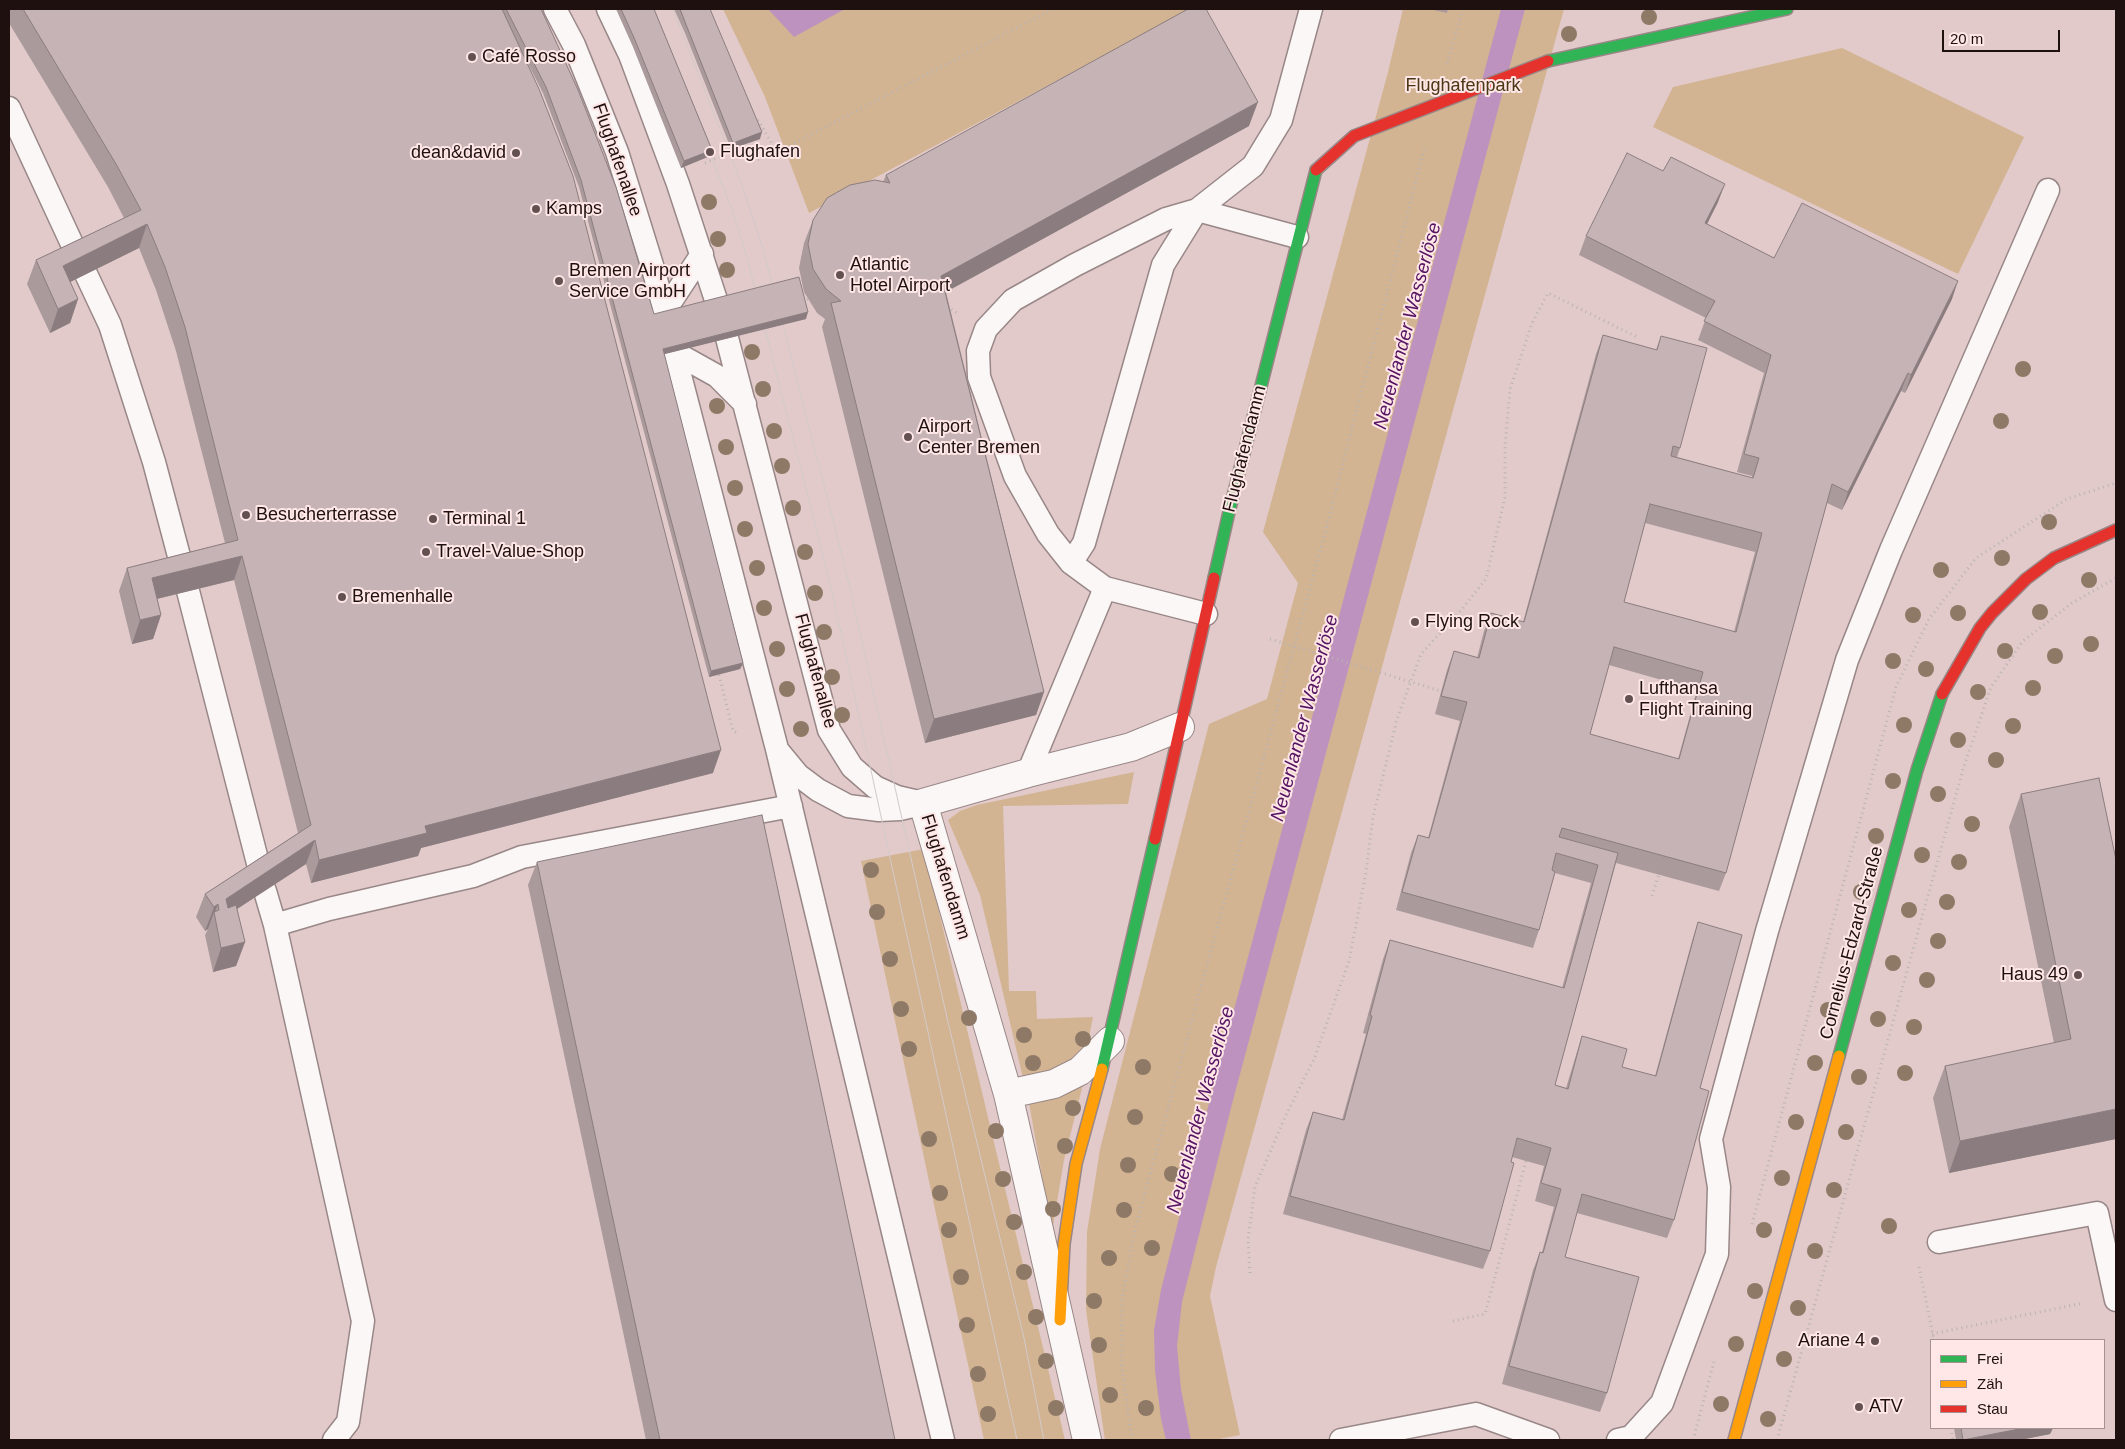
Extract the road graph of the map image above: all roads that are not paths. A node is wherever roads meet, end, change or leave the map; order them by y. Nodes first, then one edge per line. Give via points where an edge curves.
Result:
1 (555, 9) edge
2 (608, 9) edge
3 (1311, 9) edge
4 (1787, 9) edge
5 (9, 108) edge
6 (2048, 190) dead end
7 (1196, 210) junction
8 (1297, 237) junction
9 (702, 254) junction
10 (717, 303) edge
11 (727, 338) edge
12 (745, 404) junction
13 (2116, 530) edge
14 (1071, 563) junction
15 (1105, 588) junction
16 (1206, 614) junction
17 (1180, 728) junction
18 (777, 749) junction
19 (1028, 773) junction
20 (923, 803) junction
21 (791, 806) junction
22 (275, 925) junction
23 (1110, 1041) junction
24 (1008, 1094) junction
25 (1939, 1242) road end
26 (2116, 1298) edge
27 (1060, 1320) junction
28 (334, 1440) edge
29 (943, 1440) edge
30 (1087, 1440) edge
31 (1340, 1440) edge
32 (1548, 1440) edge
33 (1618, 1440) edge
34 (1734, 1440) edge

1 - 9 lane, Flughafenallee via 574,45 616,152 665,314
2 - 9 lane via 630,55
3 - 7 lane via 1281,120 1253,166
4 - 8 street, Flughafendamm via 1539,63 1354,136 1315,171
5 - 22 lane via 110,325 151,452
6 - 33 lane via 1847,660 1711,1139 1719,1187 1717,1254 1662,1403 1631,1437
7 - 8 lane
7 - 14 lane via 1163,265 1084,543
7 - 14 lane via 1166,220 1013,300 986,329 978,351 979,376 1015,476 1048,534
8 - 16 street, Flughafendamm
9 - 10 lane
11 - 12 lane, Flughafenallee
12 - 18 lane via 717,376 674,352
12 - 20 lane, Flughafenallee via 829,730 852,767 875,787 897,797
13 - 34 street, Cornelius-Edzard-Straße via 2054,558 2026,579 1980,628 1938,702
14 - 15 lane
15 - 16 lane
15 - 19 lane
16 - 17 street, Flughafendamm
17 - 19 street, Flughafendamm via 1131,747
17 - 23 street, Flughafendamm
18 - 20 lane via 798,775 848,806 886,810
18 - 21 lane
19 - 20 street, Flughafendamm
20 - 24 street, Flughafendamm
21 - 22 lane via 522,857 472,876
21 - 29 lane
22 - 28 lane via 363,1321 348,1422
23 - 24 street via 1080,1071 1054,1084
23 - 27 street, Flughafendamm via 1076,1164 1064,1244
24 - 27 street, Flughafendamm
25 - 26 lane via 2097,1212
27 - 30 street, Flughafendamm
31 - 32 lane via 1476,1414

